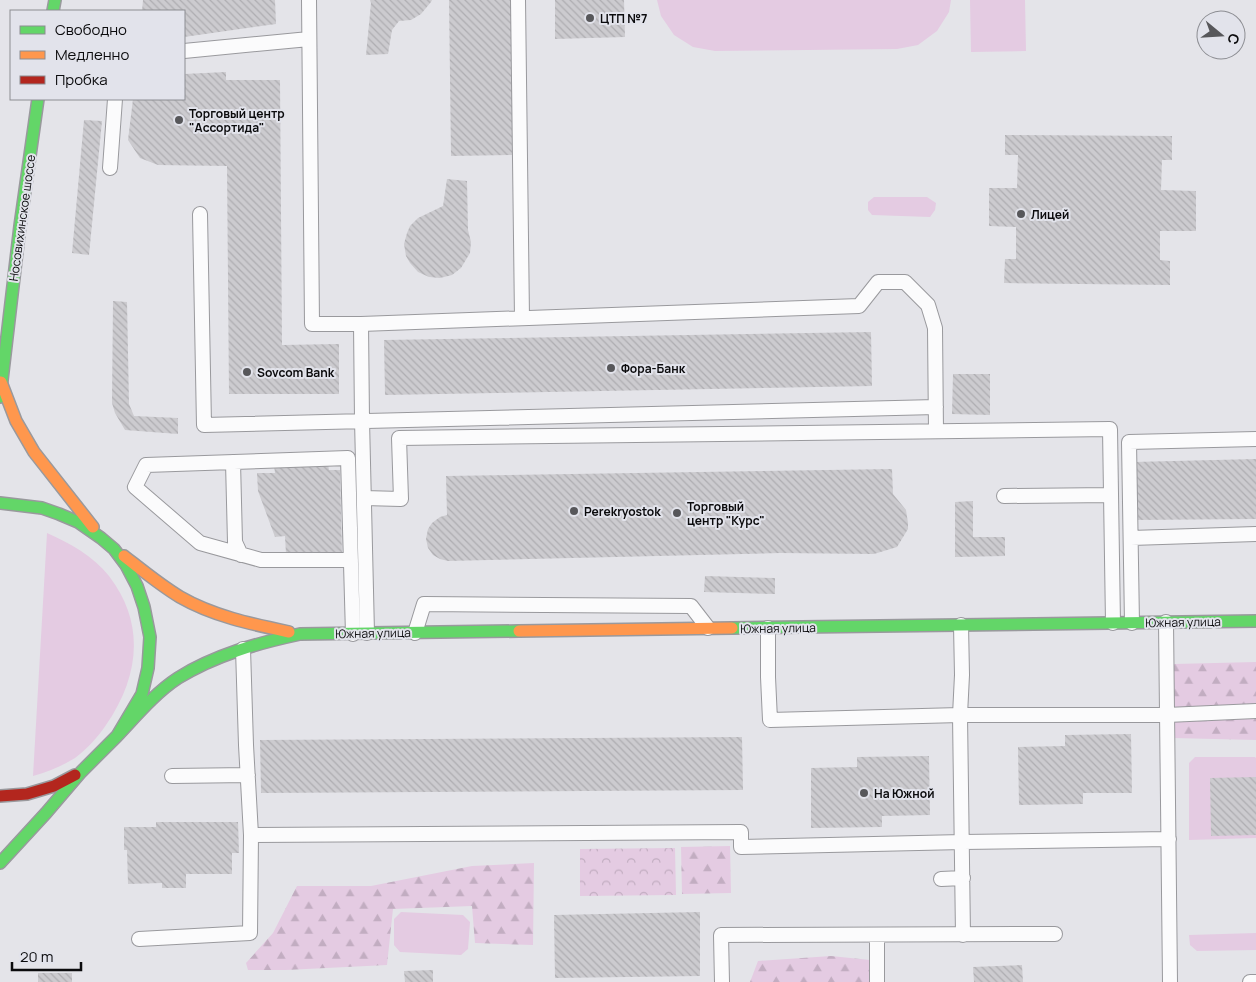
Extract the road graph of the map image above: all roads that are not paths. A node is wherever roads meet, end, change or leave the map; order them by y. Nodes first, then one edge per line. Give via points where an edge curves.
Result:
1 (309, 0) edge
2 (518, 0) edge
3 (309, 39) junction
4 (185, 51) edge
5 (38, 100) edge
6 (115, 100) edge
7 (110, 168) dead end
8 (200, 214) dead end
9 (522, 318) junction
10 (361, 324) junction
11 (1, 382) edge
12 (0, 397) edge
13 (936, 407) junction
14 (362, 420) junction
15 (936, 431) junction
16 (1256, 438) edge
17 (233, 462) junction
18 (1111, 495) junction
19 (1004, 496) dead end
20 (364, 498) junction
21 (0, 503) edge
22 (1256, 534) edge
23 (102, 538) junction
24 (1131, 538) junction
25 (114, 549) junction
26 (241, 555) junction
27 (351, 560) junction
28 (1256, 621) edge
29 (1166, 622) junction
30 (1113, 623) junction
31 (1132, 623) junction
32 (961, 625) junction
33 (768, 628) junction
34 (709, 629) junction
35 (415, 633) junction
36 (300, 634) junction
37 (360, 634) junction
38 (243, 649) junction
39 (1256, 711) edge
40 (960, 715) junction
41 (1167, 715) junction
42 (117, 736) junction
43 (81, 772) junction
44 (172, 776) dead end
45 (248, 776) junction
46 (0, 796) edge
47 (251, 834) junction
48 (1168, 840) junction
49 (963, 842) junction
50 (0, 863) edge
51 (941, 878) dead end
52 (967, 880) junction
53 (1055, 934) dead end
54 (877, 935) junction
55 (963, 935) junction
56 (139, 939) dead end
57 (722, 982) edge
58 (877, 982) edge
59 (1170, 982) edge
60 (1250, 982) edge
61 (1256, 982) edge

1 - 3 lane
2 - 9 lane
3 - 4 lane
3 - 10 lane via 312,324
5 - 11 street, Носовихинское шоссе
6 - 7 lane
8 - 14 lane via 204,425
9 - 10 lane
9 - 13 lane via 859,306 878,282 905,282 928,305 935,328
10 - 14 lane
11 - 12 street, Носовихинское шоссе
11 - 23 street via 16,421 34,452
13 - 14 lane
13 - 15 lane
14 - 20 lane
15 - 18 lane via 1110,429
15 - 20 lane via 400,438 401,499
16 - 24 lane via 1129,442
17 - 26 lane via 236,542
17 - 26 lane via 146,465 135,487 200,543
17 - 27 lane via 348,458
18 - 19 lane
18 - 30 lane
20 - 37 lane
21 - 23 street via 51,511 78,522
22 - 24 lane
23 - 25 street
24 - 31 lane
25 - 36 street, Южная улица via 179,596 203,609 248,624
25 - 42 street via 137,586 150,637 142,694
26 - 27 lane via 261,560
27 - 37 lane
28 - 29 street, Южная улица
29 - 31 street, Южная улица
29 - 41 lane
30 - 31 street, Южная улица
30 - 32 street, Южная улица
32 - 33 street, Южная улица
32 - 40 lane
33 - 34 street, Южная улица
33 - 40 lane via 770,720
34 - 35 street, Южная улица
34 - 35 lane via 692,606 424,604
35 - 37 street, Южная улица
36 - 37 street, Южная улица
36 - 38 street, Южная улица
38 - 42 street, Южная улица via 177,679
38 - 45 lane
39 - 41 lane
40 - 41 lane
40 - 49 lane
41 - 48 lane
42 - 43 street
43 - 46 street via 54,786 27,794
43 - 50 street
44 - 45 lane
45 - 47 lane
47 - 49 lane via 741,832 741,847
47 - 56 lane via 250,933
48 - 49 lane
48 - 59 lane
49 - 52 lane
51 - 52 lane
52 - 55 lane
53 - 55 lane
54 - 55 lane
54 - 57 lane via 721,935
54 - 58 lane
60 - 61 lane

